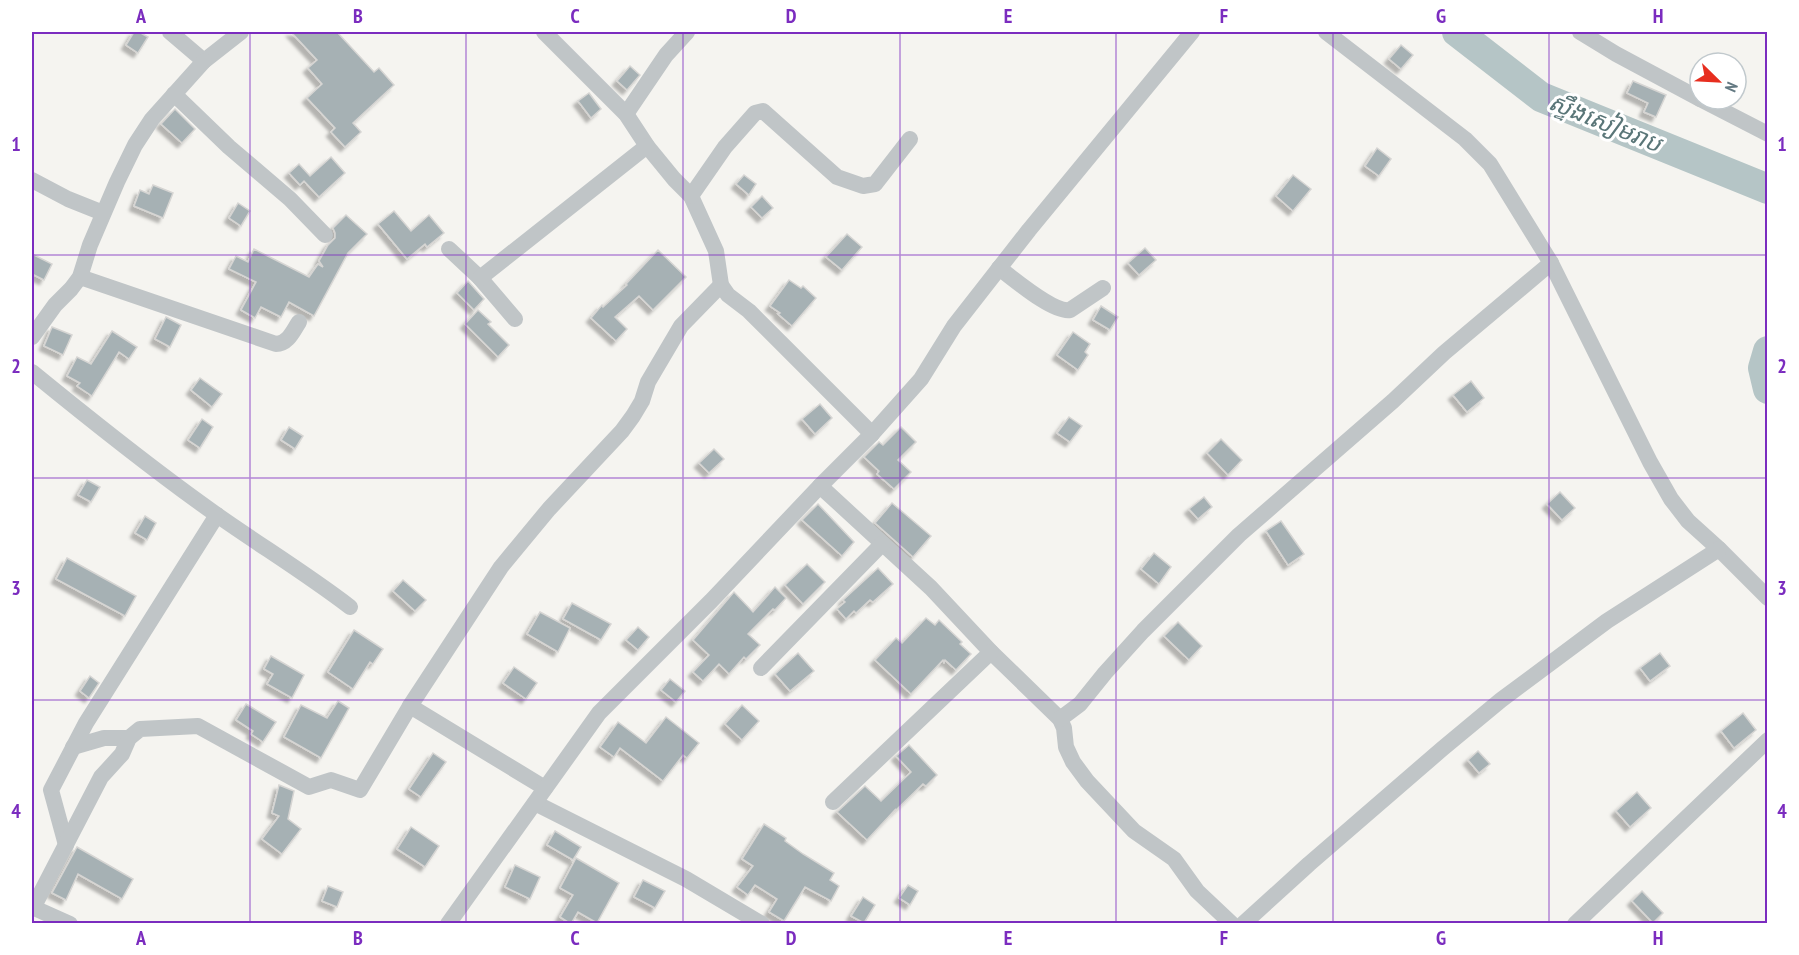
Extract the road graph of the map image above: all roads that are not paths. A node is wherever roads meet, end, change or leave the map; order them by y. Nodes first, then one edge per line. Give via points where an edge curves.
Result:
1 (170, 32) edge
2 (240, 32) edge
3 (544, 32) edge
4 (687, 32) edge
5 (1192, 32) edge
6 (1326, 32) edge
7 (1580, 32) edge
8 (204, 61) junction
9 (1688, 93) edge
10 (174, 94) junction
11 (1723, 111) edge
12 (626, 114) junction
13 (1767, 134) edge
14 (910, 139) dead end
15 (647, 146) junction
16 (32, 180) edge
17 (691, 196) junction
18 (103, 213) junction
19 (325, 235) dead end
20 (449, 249) dead end
21 (1551, 263) junction
22 (999, 268) junction
23 (80, 277) junction
24 (480, 278) junction
25 (721, 285) junction
26 (1103, 288) dead end
27 (515, 319) dead end
28 (299, 322) dead end
29 (32, 337) edge
30 (32, 372) edge
31 (872, 434) junction
32 (819, 486) junction
33 (218, 515) junction
34 (882, 544) junction
35 (1719, 549) junction
36 (1767, 598) edge
37 (350, 607) dead end
38 (991, 652) junction
39 (761, 668) dead end
40 (410, 706) junction
41 (1060, 719) junction
42 (129, 738) junction
43 (1767, 740) edge
44 (73, 747) junction
45 (544, 788) junction
46 (833, 802) dead end
47 (535, 803) junction
48 (66, 845) junction
49 (32, 907) edge
50 (70, 924) edge
51 (448, 924) edge
52 (762, 924) edge
53 (1232, 924) edge
54 (1243, 924) edge
55 (1575, 924) edge

1 - 8 street
2 - 8 street
3 - 12 street
4 - 12 street via 666,54
5 - 22 street
6 - 21 street via 1465,139 1490,164
7 - 9 street
8 - 10 street
10 - 18 street via 135,145
10 - 19 street
11 - 13 street
12 - 15 street
14 - 17 street via 875,184 863,186 837,177 763,111 755,113
15 - 17 street
15 - 24 street
16 - 18 street
17 - 25 street via 716,251
18 - 23 street
20 - 24 street
21 - 35 street via 1671,499
21 - 41 street via 1239,535 1143,630 1080,704
22 - 26 street via 1065,311
22 - 31 street via 954,326 921,380
23 - 28 street via 276,344 286,341
23 - 29 street
24 - 27 street
25 - 31 street
25 - 40 street via 681,326 622,431 549,508 501,567
30 - 33 street
31 - 32 street
32 - 34 street
32 - 45 street via 599,713
33 - 37 street
33 - 44 street
34 - 38 street via 931,588
34 - 39 street
35 - 36 street
35 - 54 street via 1607,621 1501,700
38 - 41 street
38 - 46 street
40 - 42 street via 360,790 331,780 309,787 198,726 140,729
40 - 45 street
41 - 53 street via 1068,752 1087,781 1134,831 1174,859 1197,891
42 - 44 street via 104,738
42 - 48 street via 122,754 101,777
43 - 55 street
44 - 48 street via 51,790
45 - 47 street
47 - 51 street
47 - 52 street via 686,879
48 - 49 street
49 - 50 street

